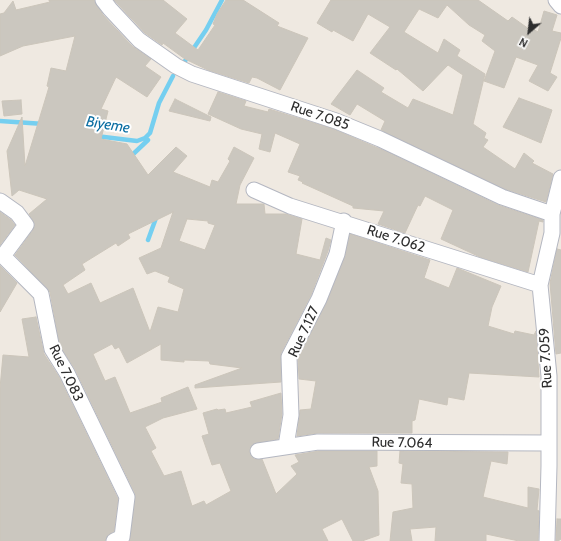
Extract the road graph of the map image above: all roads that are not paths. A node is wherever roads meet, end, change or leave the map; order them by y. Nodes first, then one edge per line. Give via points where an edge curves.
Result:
1 (104, 0) edge
2 (556, 0) edge
3 (561, 6) edge
4 (561, 178) edge
5 (254, 190) dead end
6 (0, 201) edge
7 (552, 214) junction
8 (344, 221) junction
9 (556, 234) edge
10 (540, 285) junction
11 (548, 443) junction
12 (286, 446) junction
13 (258, 451) dead end
14 (555, 466) edge
15 (114, 541) edge
16 (547, 541) edge

1 - 7 street, Rue 7.085 via 139,40 192,74 336,121 502,197
2 - 3 street
4 - 7 street, Rue 7.059
5 - 8 street, Rue 7.062 via 290,206
6 - 15 street, Rue 7.083 via 17,213 26,225 3,256 40,294 52,349 67,373 127,497 122,537
7 - 9 street, Rue 7.059
8 - 10 street, Rue 7.062
8 - 12 street, Rue 7.127 via 334,262 289,358 290,415
9 - 10 street, Rue 7.059
10 - 11 street, Rue 7.059 via 549,376
11 - 12 street, Rue 7.064 via 318,442
11 - 14 street, Rue 7.059
12 - 13 street, Rue 7.064
14 - 16 street, Rue 7.059

